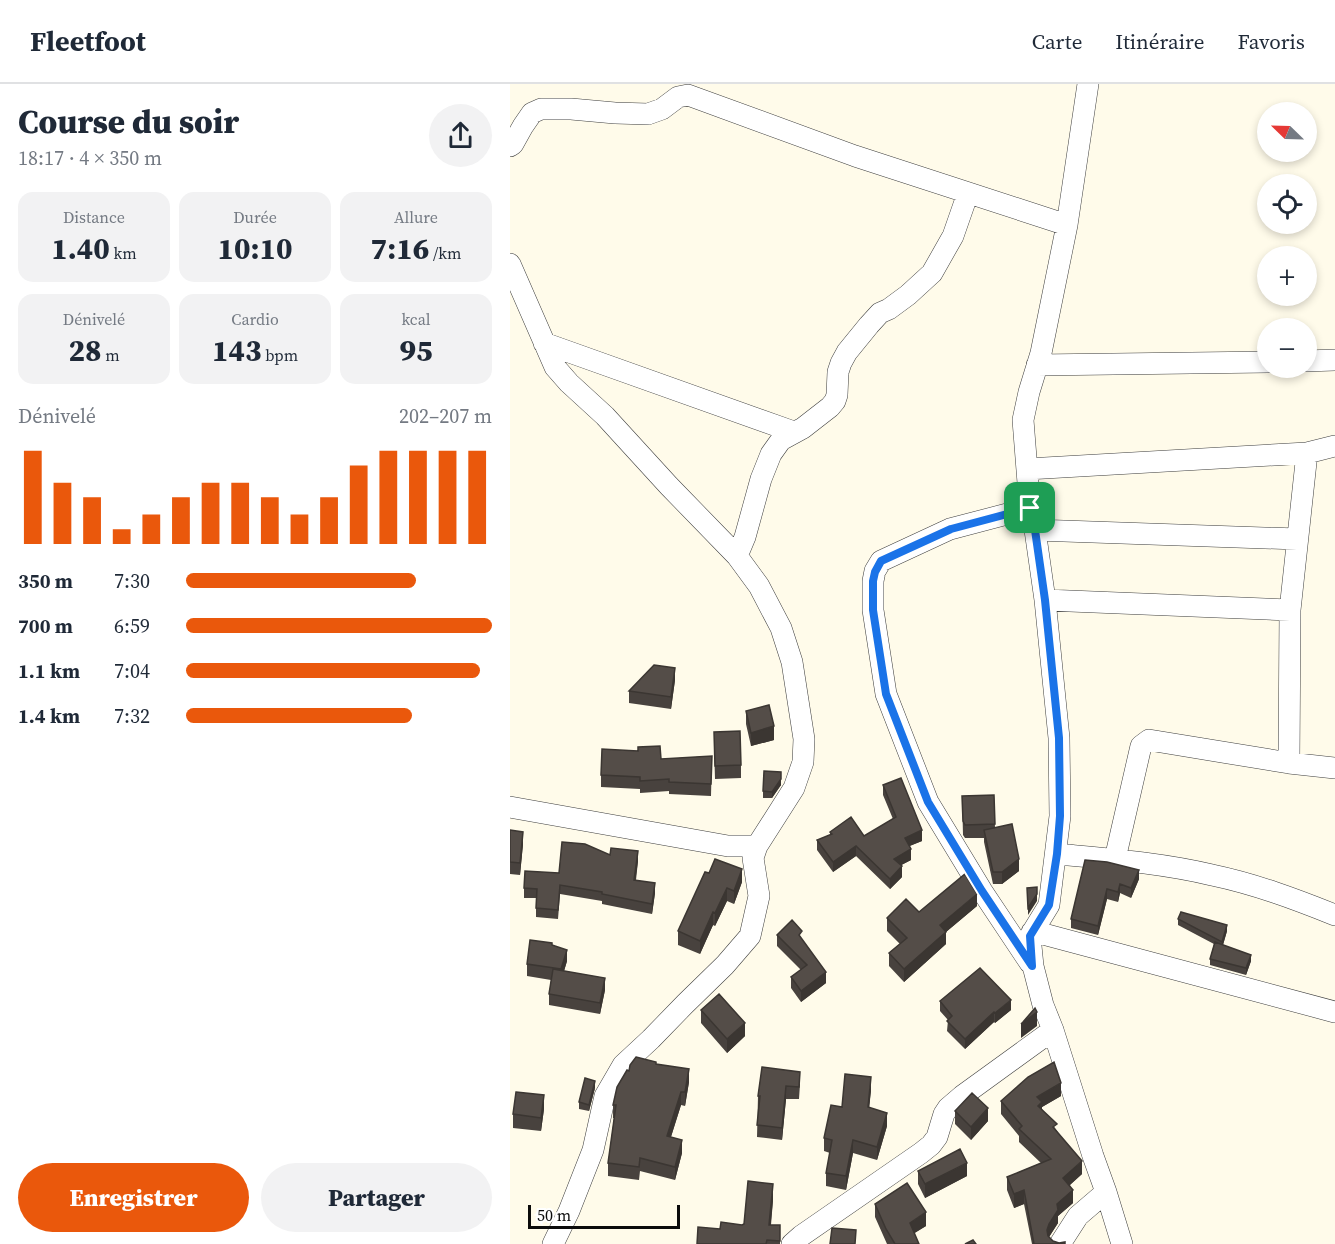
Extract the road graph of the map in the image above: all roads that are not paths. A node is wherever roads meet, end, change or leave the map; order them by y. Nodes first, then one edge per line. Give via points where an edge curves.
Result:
1 (1088, 84) edge
2 (510, 146) edge
3 (968, 193) junction
4 (1067, 225) junction
5 (510, 264) edge
6 (544, 343) junction
7 (1335, 360) edge
8 (1317, 361) edge
9 (1257, 362) edge
10 (1037, 365) junction
11 (794, 432) junction
12 (1335, 446) edge
13 (1307, 453) junction
14 (1027, 469) junction
15 (1030, 508) junction
16 (1035, 530) junction
17 (1298, 539) junction
18 (737, 556) junction
19 (1045, 600) junction
20 (1290, 610) junction
21 (1289, 763) junction
22 (1335, 768) edge
23 (510, 807) edge
24 (757, 846) junction
25 (1057, 854) junction
26 (1115, 859) junction
27 (1335, 915) edge
28 (1032, 932) junction
29 (1032, 966) junction
30 (1335, 1012) edge
31 (1053, 1029) junction
32 (1106, 1192) junction
33 (553, 1244) edge
34 (792, 1244) edge
35 (1060, 1244) edge
36 (1122, 1244) edge

1 - 4 street
2 - 3 street via 532,113 541,109 648,114 688,95
3 - 4 street
3 - 11 street via 953,236 932,273 869,325 841,363 835,401
4 - 10 street
5 - 6 street
6 - 11 street
6 - 18 street via 555,367 569,383
7 - 8 street
9 - 10 street
10 - 14 street via 1023,420
11 - 18 street via 781,440 771,454
12 - 13 street
13 - 14 street
13 - 17 street
14 - 15 street
15 - 16 street
15 - 29 street via 951,529 881,561 873,581 873,610 886,694 928,802
16 - 17 street
16 - 19 street
17 - 20 street
18 - 24 street via 759,586 781,628 792,662 804,740 803,762 794,788
19 - 20 street
19 - 25 street via 1059,738
20 - 21 street
21 - 22 street
21 - 26 street via 1149,740 1141,746 1138,756
23 - 24 street via 728,846
24 - 33 street via 753,858 759,897 750,936 623,1065 605,1096 592,1150
25 - 26 street
25 - 28 street via 1049,905
26 - 27 street via 1212,875 1267,889
28 - 29 street
28 - 30 street
29 - 31 street
31 - 32 street
31 - 34 street via 948,1108 931,1145
32 - 35 street via 1078,1216
32 - 36 street

